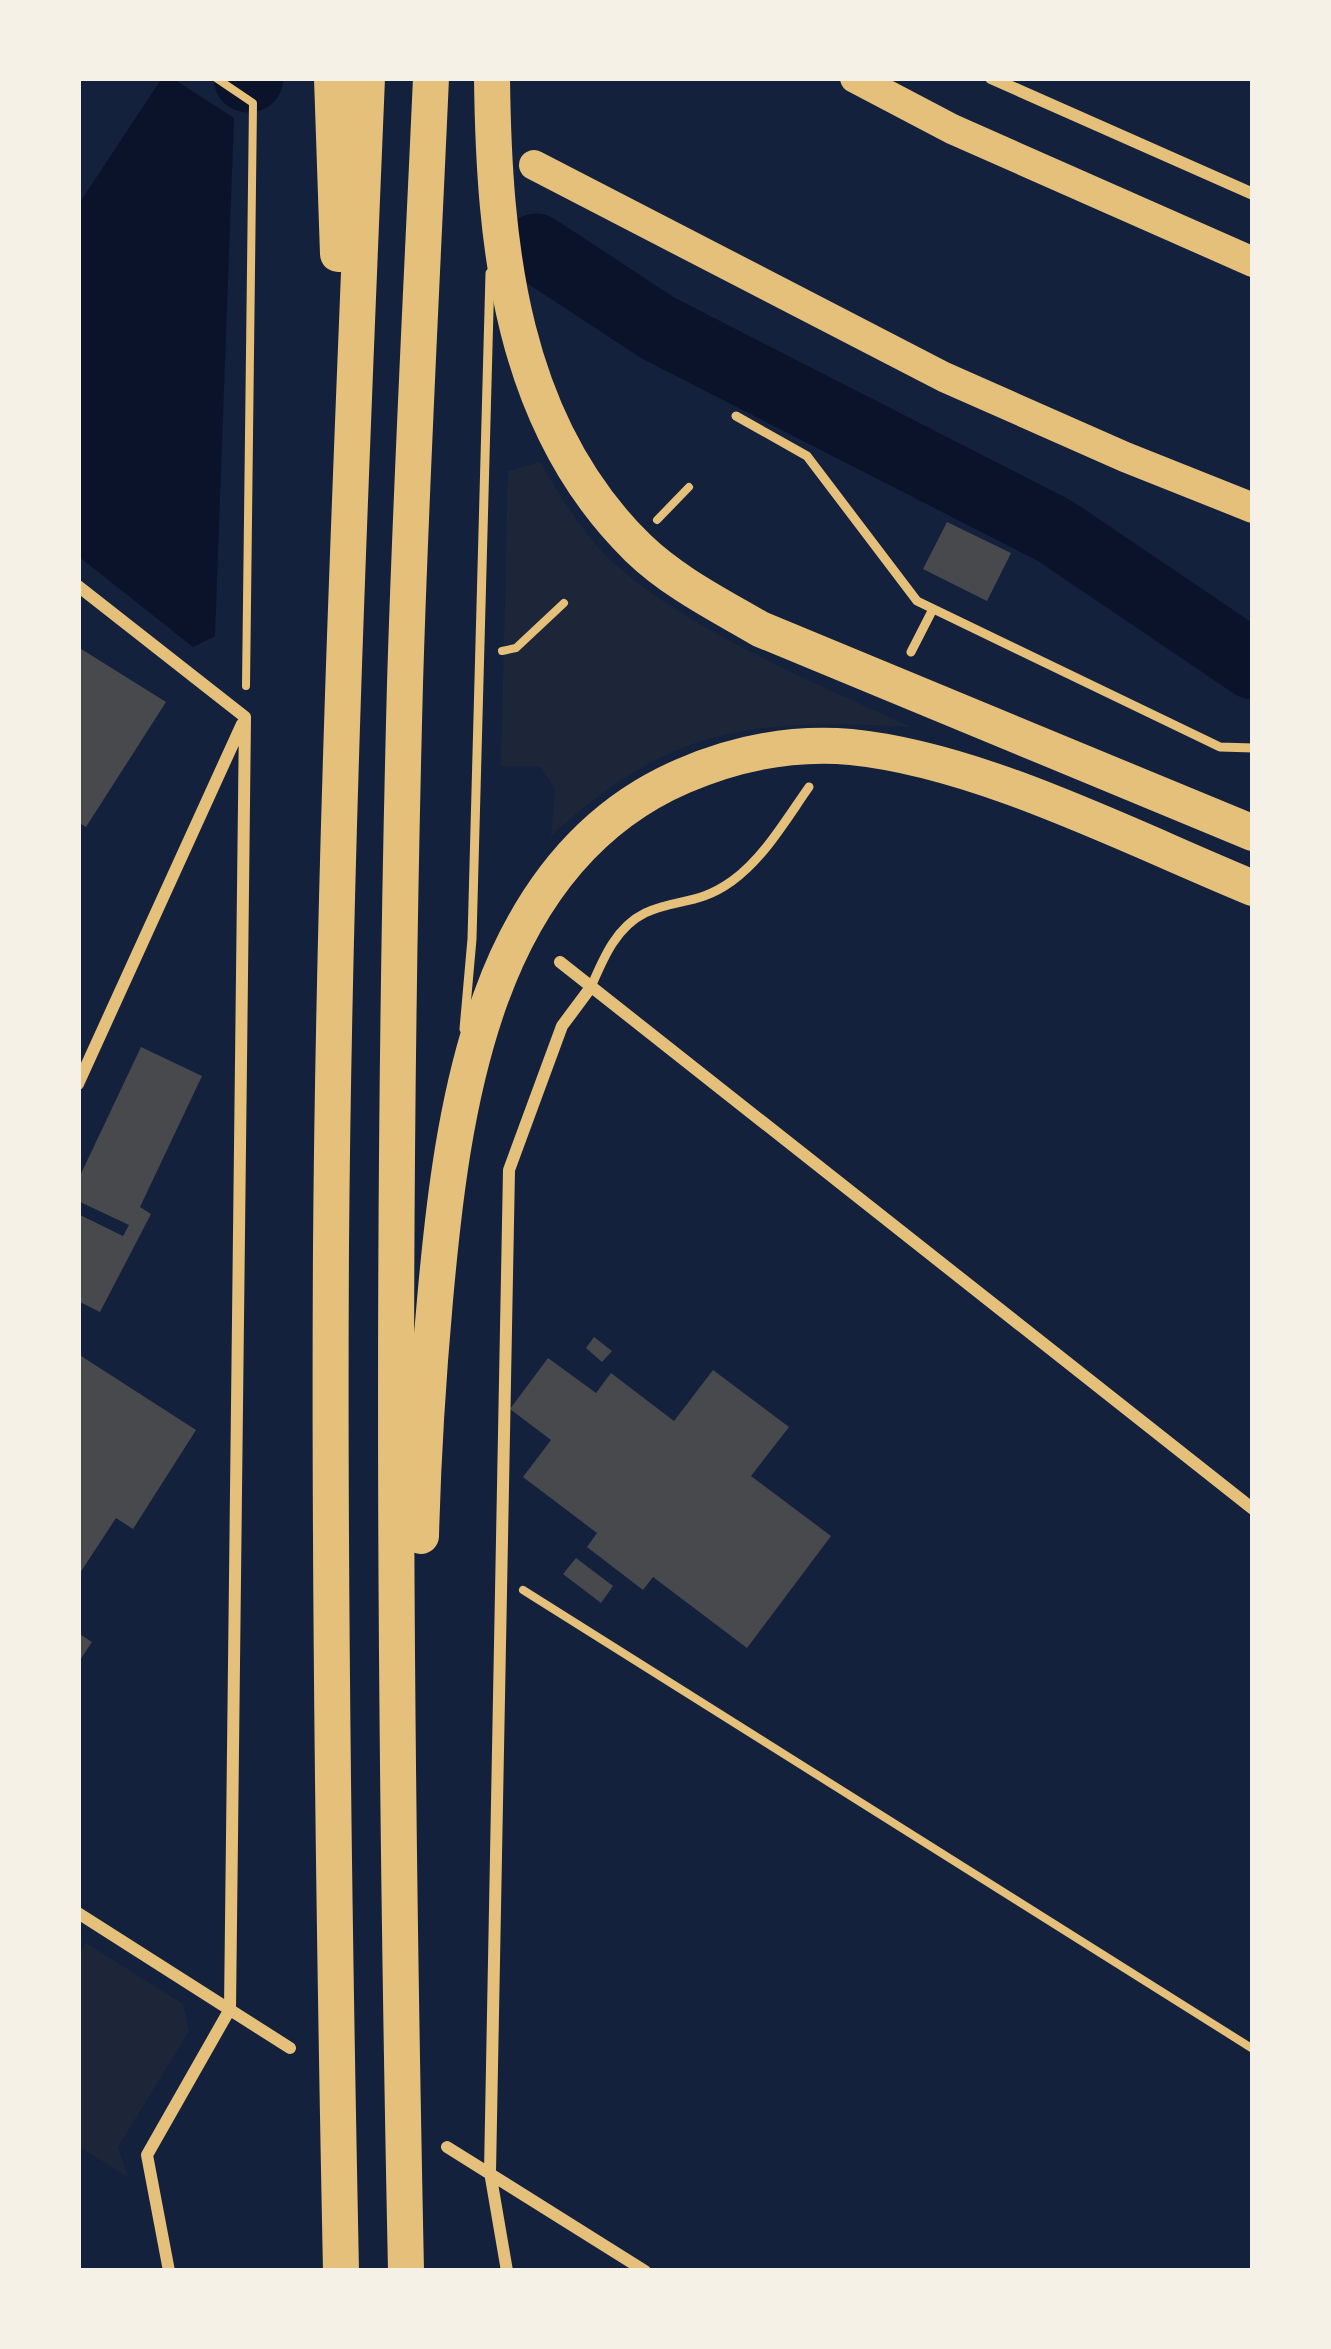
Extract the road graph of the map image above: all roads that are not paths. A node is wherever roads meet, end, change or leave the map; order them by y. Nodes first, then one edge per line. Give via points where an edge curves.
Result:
1 (332, 78) edge
2 (367, 78) edge
3 (430, 78) edge
4 (492, 78) edge
5 (855, 78) edge
6 (991, 78) edge
7 (534, 165) dead end
8 (494, 177) junction
9 (1253, 194) edge
10 (1253, 262) edge
11 (736, 416) dead end
12 (1253, 508) edge
13 (347, 545) junction
14 (78, 586) edge
15 (933, 610) junction
16 (910, 652) dead end
17 (245, 717) junction
18 (1253, 748) edge
19 (809, 787) dead end
20 (1253, 832) edge
21 (1253, 888) edge
22 (560, 962) dead end
23 (591, 987) junction
24 (78, 1084) edge
25 (455, 1137) junction
26 (1253, 1509) edge
27 (78, 1913) edge
28 (230, 2009) junction
29 (290, 2048) dead end
30 (447, 2146) dead end
31 (490, 2172) junction
32 (169, 2271) edge
33 (341, 2271) edge
34 (410, 2271) edge
35 (507, 2271) edge
36 (645, 2271) edge

1 - 13 highway
2 - 13 highway
3 - 34 highway via 405,684 398,1240 398,1873
4 - 8 highway
5 - 10 main road
6 - 9 street
7 - 12 main road via 944,376
8 - 20 highway via 519,341 536,396 598,503 640,550 760,629
8 - 25 lane via 472,939
11 - 15 lane via 807,457 916,601
13 - 33 highway via 332,1242
14 - 17 street
15 - 16 lane
15 - 18 lane via 1220,747
17 - 24 street
17 - 28 street
19 - 23 lane via 737,878 704,899 646,912 624,929
21 - 25 highway via 990,779 922,760 850,747 782,747 718,760 660,786 564,866 502,967
22 - 23 street
23 - 26 street
23 - 31 street via 562,1026 509,1170
25 - 34 highway via 422,1516 420,2182
27 - 28 street
28 - 29 street
28 - 32 street via 147,2155
30 - 31 street
31 - 35 street
31 - 36 street

